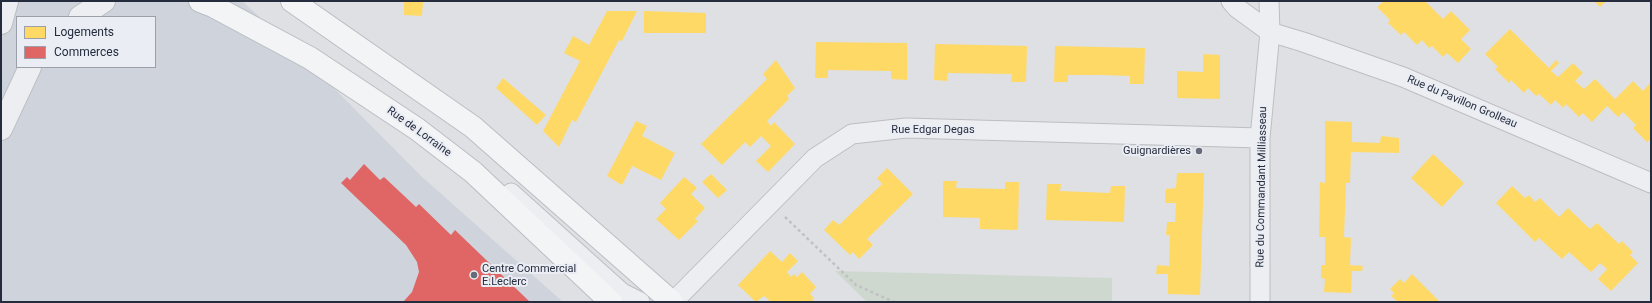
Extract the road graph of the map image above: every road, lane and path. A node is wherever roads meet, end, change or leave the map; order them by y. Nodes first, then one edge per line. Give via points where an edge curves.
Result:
1 (7, 1) edge
2 (104, 1) edge
3 (200, 1) edge
4 (292, 1) edge
5 (1231, 1) edge
6 (1269, 1) edge
7 (82, 16) edge
8 (1, 22) edge
9 (1270, 32) junction
10 (30, 68) edge
11 (1, 129) edge
12 (1260, 138) junction
13 (473, 172) junction
14 (1651, 183) edge
15 (771, 204) junction
16 (611, 302) edge
17 (640, 302) edge
18 (673, 302) edge
19 (894, 302) edge
20 (1260, 302) edge

1 - 8 street
2 - 7 street
3 - 13 main road, Rue de Lorraine via 310,58 417,129
4 - 18 main road via 473,127
5 - 9 street, Rue du Pavillon Grolleau
6 - 9 street, Rue du Commandant Milliasseau
9 - 12 street, Rue du Commandant Milliasseau
9 - 14 street, Rue du Pavillon Grolleau via 1403,77
10 - 11 street
12 - 15 street, Rue Edgar Degas via 906,128 852,134 815,158
12 - 20 street, Rue du Commandant Milliasseau
13 - 16 main road, Rue de Lorraine
13 - 17 street via 503,186 622,293
15 - 18 street, Rue Edgar Degas
15 - 19 path via 856,285

